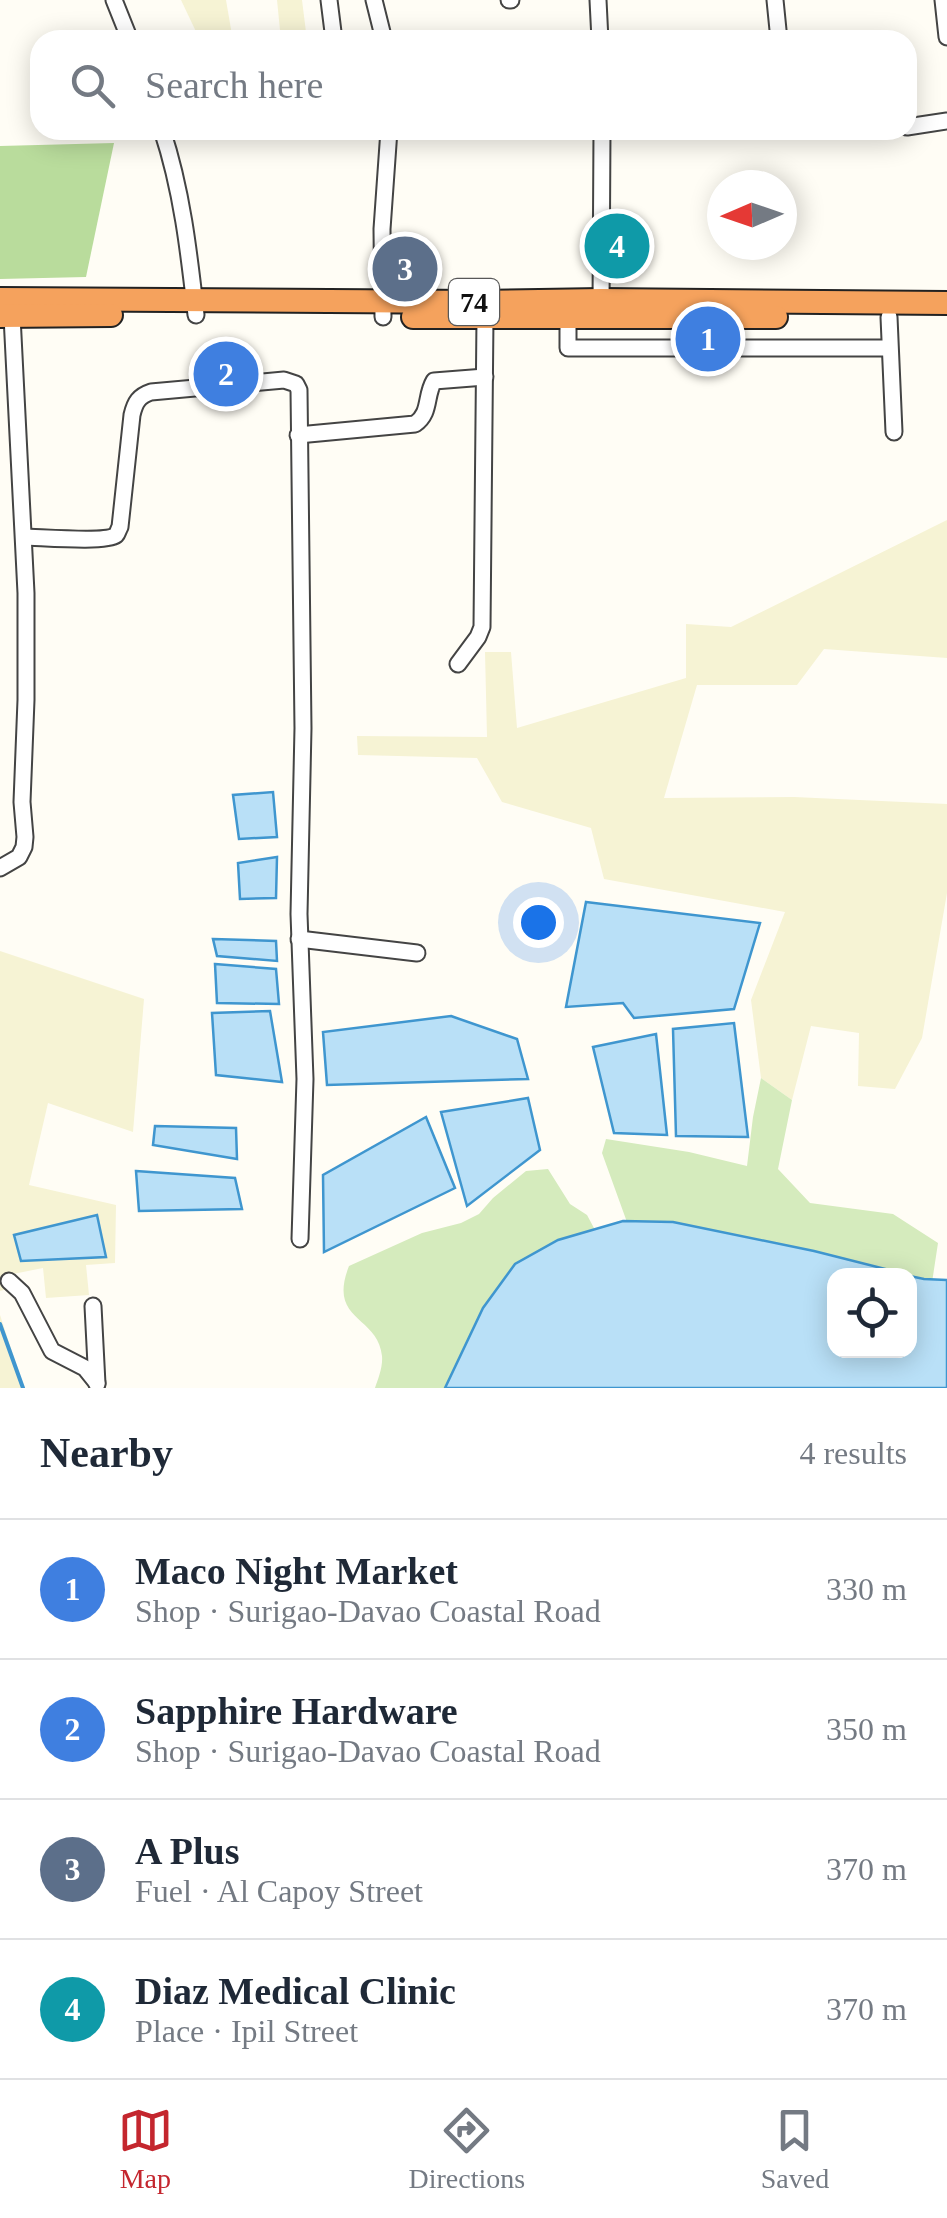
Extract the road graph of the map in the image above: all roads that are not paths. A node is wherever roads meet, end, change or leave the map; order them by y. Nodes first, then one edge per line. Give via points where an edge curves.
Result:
1 (114, 0) edge
2 (329, 0) edge
3 (374, 0) edge
4 (598, 0) edge
5 (775, 0) edge
6 (943, 0) edge
7 (126, 30) edge
8 (333, 30) edge
9 (382, 30) edge
10 (600, 30) edge
11 (779, 30) edge
12 (947, 37) edge
13 (947, 121) edge
14 (917, 126) edge
15 (165, 140) edge
16 (389, 140) edge
17 (602, 140) edge
18 (947, 304) edge
19 (195, 308) junction
20 (601, 308) junction
21 (383, 309) junction
22 (4, 310) edge
23 (568, 317) junction
24 (888, 317) junction
25 (947, 317) edge
26 (485, 318) junction
27 (890, 348) junction
28 (485, 377) junction
29 (894, 432) dead end
30 (298, 435) junction
31 (24, 537) junction
32 (458, 664) dead end
33 (0, 868) edge
34 (299, 939) junction
35 (416, 953) dead end
36 (300, 1238) dead end
37 (9, 1281) dead end
38 (93, 1306) dead end
39 (97, 1386) edge

1 - 7 street
2 - 8 street
3 - 9 street
4 - 10 street
5 - 11 street
6 - 12 street
13 - 14 street
15 - 19 street
16 - 21 street
17 - 20 street
18 - 20 highway, 74
19 - 21 highway, 74
19 - 22 highway, 74
20 - 21 highway, 74
20 - 23 highway, 74
20 - 24 highway, 74
21 - 26 highway, 74
22 - 31 street
23 - 26 highway, 74
23 - 27 street via 568,348
24 - 25 highway, 74
24 - 27 street
26 - 28 street
27 - 29 street
28 - 30 street via 434,381 428,408 414,424
28 - 32 street via 482,627
30 - 31 street via 294,381 151,392 134,406 117,534
30 - 34 street
31 - 33 street via 24,847
34 - 35 street
34 - 36 street via 305,1078
37 - 39 street via 52,1352 84,1368
38 - 39 street

